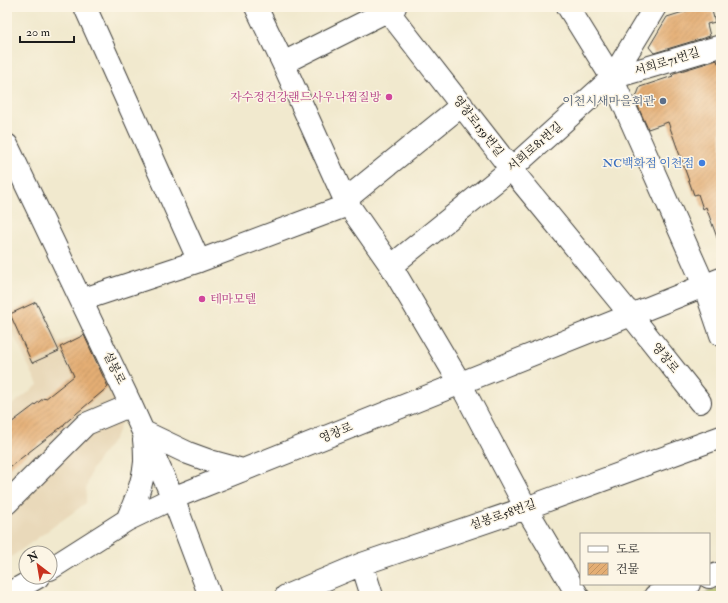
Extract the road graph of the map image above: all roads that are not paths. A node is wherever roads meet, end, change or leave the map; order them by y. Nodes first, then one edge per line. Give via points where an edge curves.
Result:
1 (85, 7) edge
2 (256, 7) edge
3 (568, 7) edge
4 (655, 7) edge
5 (392, 9) edge
6 (721, 46) edge
7 (283, 63) junction
8 (612, 78) junction
9 (462, 105) junction
10 (7, 145) edge
11 (511, 169) junction
12 (347, 203) junction
13 (199, 261) junction
14 (391, 266) junction
15 (713, 282) edge
16 (81, 300) junction
17 (630, 314) junction
18 (721, 335) edge
19 (460, 383) junction
20 (700, 402) dead end
21 (131, 405) junction
22 (144, 432) junction
23 (721, 437) edge
24 (243, 470) junction
25 (173, 498) junction
26 (7, 503) edge
27 (526, 508) junction
28 (127, 520) junction
29 (58, 564) edge
30 (362, 564) junction
31 (721, 573) edge
32 (710, 577) edge
33 (24, 585) edge
34 (686, 585) edge
35 (7, 593) edge
36 (210, 596) edge
37 (286, 596) edge
38 (372, 596) edge
39 (578, 596) edge
40 (655, 596) edge

1 - 13 street
2 - 7 street
3 - 8 street
4 - 8 street, 서희로81번길
5 - 7 street
5 - 9 street, 영창로159번길
6 - 8 street, 서희로71번길
7 - 12 street
8 - 11 street, 서희로81번길
8 - 15 street
9 - 11 street, 영창로159번길
9 - 12 street
10 - 16 street, 설봉로
11 - 14 street, 서희로81번길
11 - 17 street, 영창로159번길
12 - 13 street
12 - 14 street
13 - 16 street
14 - 19 street
15 - 17 street, 영창로
15 - 18 street
16 - 21 street, 설봉로
17 - 19 street, 영창로
17 - 20 street, 영창로
19 - 24 street, 영창로
19 - 27 street
21 - 22 street, 설봉로
21 - 26 street via 86,424
22 - 24 street via 188,453
22 - 25 street, 설봉로
22 - 28 street via 145,463 142,482
23 - 27 street, 설봉로58번길
24 - 25 street, 영창로
25 - 28 street, 영창로
25 - 36 street, 설봉로
27 - 30 street, 설봉로58번길
27 - 39 street
28 - 29 street, 영창로
30 - 37 street, 설봉로58번길
30 - 38 street
31 - 32 street
33 - 35 street
34 - 40 street

